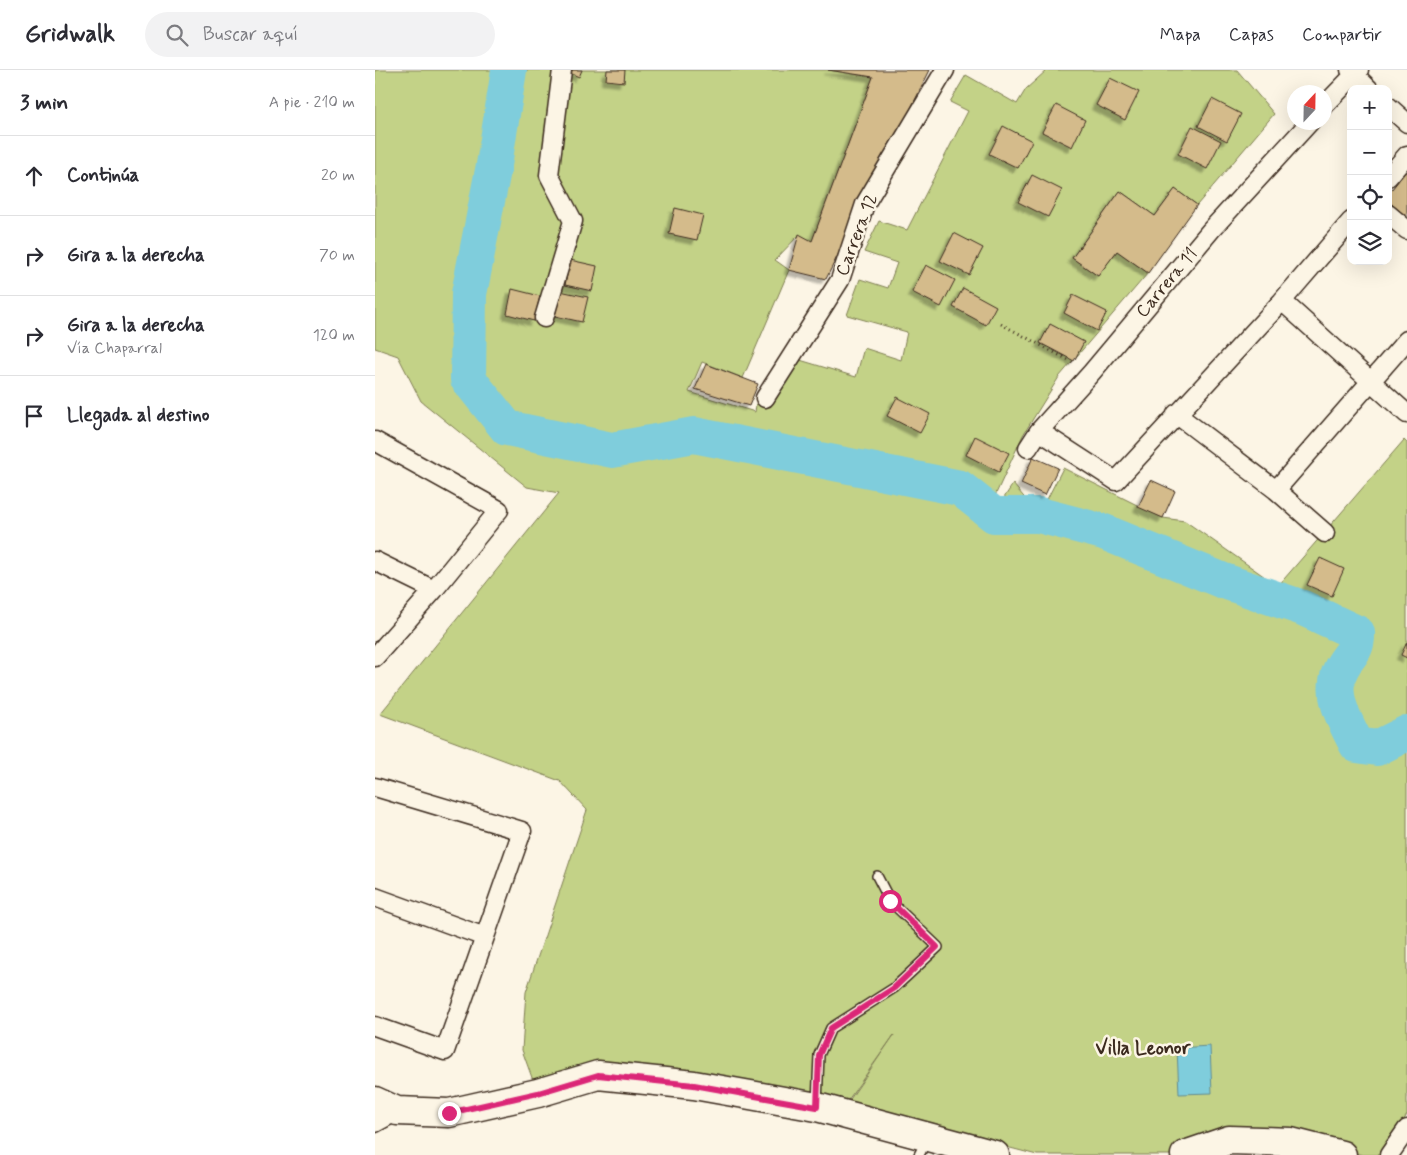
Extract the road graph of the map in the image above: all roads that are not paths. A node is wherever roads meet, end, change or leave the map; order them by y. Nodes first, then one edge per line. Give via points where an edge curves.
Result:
1 (563, 70) edge
2 (945, 70) edge
3 (1354, 72) edge
4 (1365, 85) edge
5 (1332, 98) edge
6 (1392, 110) edge
7 (1407, 123) edge
8 (1303, 130) edge
9 (1407, 155) edge
10 (1390, 175) edge
11 (1392, 217) edge
12 (1347, 226) edge
13 (1407, 230) edge
14 (1282, 301) junction
15 (544, 318) dead end
16 (1407, 340) edge
17 (1371, 382) junction
18 (765, 398) dead end
19 (1175, 414) junction
20 (1407, 414) edge
21 (1039, 431) junction
22 (375, 441) edge
23 (1028, 448) dead end
24 (1276, 490) junction
25 (1325, 533) dead end
26 (375, 561) edge
27 (434, 590) junction
28 (375, 657) edge
29 (375, 787) edge
30 (877, 876) dead end
31 (375, 897) edge
32 (485, 937) junction
33 (375, 1026) edge
34 (817, 1107) junction
35 (382, 1112) edge
36 (1407, 1129) edge
37 (923, 1146) edge
38 (995, 1155) edge
39 (1185, 1155) edge
40 (1342, 1155) edge
41 (1389, 1155) edge

1 - 15 street via 549,175 573,221
2 - 18 street, Carrera 12 via 865,204 840,280
3 - 4 street
3 - 5 street
6 - 7 street
8 - 21 street, Carrera 11 via 1211,230
9 - 10 street
11 - 13 street
12 - 14 street
14 - 17 street
14 - 19 street
16 - 17 street
17 - 20 street
17 - 24 street
19 - 21 street via 1117,481
19 - 24 street
21 - 23 street, Carrera 11
22 - 27 street via 499,510
24 - 25 street
26 - 27 street
27 - 28 street
29 - 32 street via 523,831
30 - 34 lane via 890,901 937,947 894,988 831,1028 819,1055
31 - 32 street
32 - 33 street via 445,1051
34 - 35 main road via 694,1085 598,1075 538,1093 449,1113
34 - 37 main road
36 - 41 street
37 - 38 main road
39 - 40 main road via 1229,1140 1291,1142

